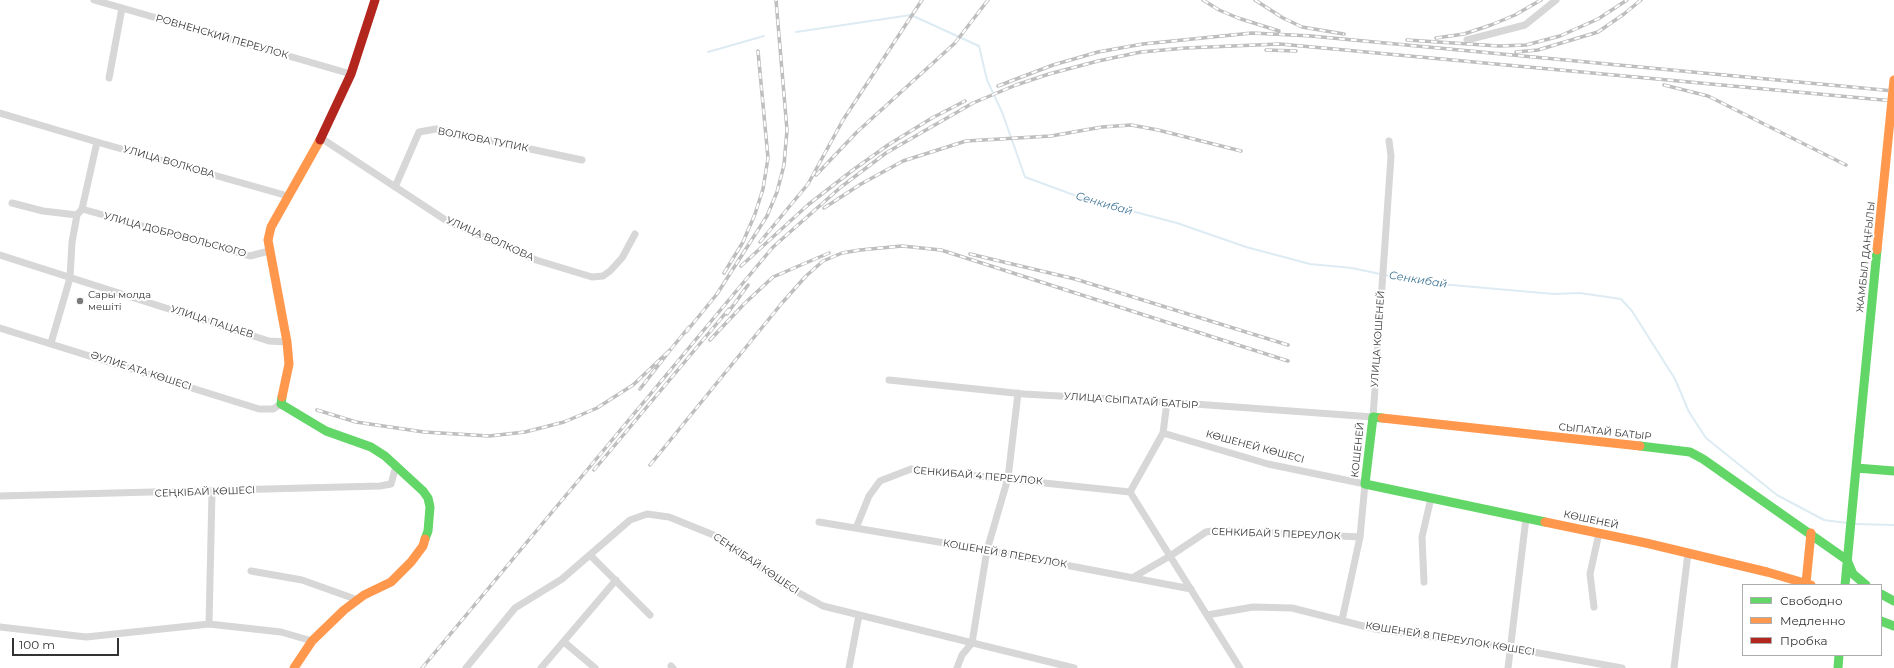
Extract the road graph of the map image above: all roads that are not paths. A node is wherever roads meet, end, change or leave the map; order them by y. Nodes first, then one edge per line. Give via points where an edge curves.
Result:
1 (94, 0) edge
2 (375, 0) edge
3 (1556, 0) edge
4 (122, 8) junction
5 (1467, 40) dead end
6 (351, 74) junction
7 (109, 78) dead end
8 (1894, 80) edge
9 (0, 113) edge
10 (321, 138) junction
11 (1389, 141) dead end
12 (97, 142) junction
13 (582, 160) dead end
14 (395, 187) junction
15 (288, 196) junction
16 (12, 203) dead end
17 (79, 212) junction
18 (635, 234) dead end
19 (269, 252) junction
20 (0, 255) edge
21 (70, 278) junction
22 (0, 328) edge
23 (287, 342) junction
24 (51, 343) junction
25 (890, 380) dead end
26 (1018, 394) junction
27 (1167, 402) junction
28 (281, 404) junction
29 (1373, 417) junction
30 (1163, 433) junction
31 (396, 466) junction
32 (1856, 468) junction
33 (1894, 471) edge
34 (1008, 478) junction
35 (1365, 484) junction
36 (212, 492) junction
37 (1130, 492) junction
38 (0, 496) edge
39 (1431, 498) junction
40 (1526, 518) junction
41 (819, 522) dead end
42 (856, 528) junction
43 (1599, 533) junction
44 (1811, 533) junction
45 (1360, 537) junction
46 (987, 550) junction
47 (1688, 553) junction
48 (590, 555) junction
49 (1170, 556) junction
50 (1847, 560) junction
51 (251, 571) dead end
52 (1132, 578) junction
53 (616, 580) junction
54 (1424, 582) dead end
55 (1809, 584) edge
56 (1845, 584) edge
57 (1865, 584) edge
58 (1191, 589) junction
59 (1882, 595) edge
60 (358, 600) junction
61 (1894, 601) edge
62 (1594, 607) dead end
63 (859, 615) junction
64 (1207, 615) junction
65 (650, 616) dead end
66 (1342, 620) junction
67 (1882, 621) edge
68 (210, 624) junction
69 (1894, 626) edge
70 (0, 627) edge
71 (312, 641) junction
72 (564, 642) junction
73 (972, 643) junction
74 (1511, 648) junction
75 (1839, 656) edge
76 (294, 668) edge
77 (466, 668) edge
78 (541, 668) edge
79 (595, 668) edge
80 (849, 668) edge
81 (957, 668) edge
82 (1074, 668) edge
83 (1240, 668) edge
84 (1508, 668) edge
85 (1622, 668) edge
86 (1674, 668) edge
87 (1838, 668) edge

1 - 4 street, РОВНЕНСКИЙ ПЕРЕУЛОК
2 - 6 street
3 - 5 street via 1525,25
4 - 6 street, РОВНЕНСКИЙ ПЕРЕУЛОК
4 - 7 street
6 - 10 street
8 - 32 street, ЖАМБЫЛ ДАҢҒЫЛЫ, bridge
9 - 12 street, УЛИЦА ВОЛКОВА
10 - 14 street, УЛИЦА ВОЛКОВА
10 - 15 street
11 - 29 street, УЛИЦА КОШЕНЕЙ via 1391,156
12 - 15 street, УЛИЦА ВОЛКОВА
12 - 17 street
13 - 14 street, ВОЛКОВА ТУПИК via 436,129 420,132
14 - 18 street, УЛИЦА ВОЛКОВА via 447,221 536,260 592,277 603,276 610,271 622,258
15 - 19 street via 271,227
16 - 17 street, УЛИЦА ДОБРОВОЛЬСКОГО via 44,211
17 - 19 street, УЛИЦА ДОБРОВОЛЬСКОГО via 250,256
17 - 21 street via 72,242
19 - 23 street
20 - 21 street, УЛИЦА ПАЦАЕВ
21 - 23 street, УЛИЦА ПАЦАЕВ via 269,341
21 - 24 street
22 - 24 street, ӘУЛИЕ АТА КӨШЕСІ
23 - 28 street via 289,364
24 - 28 street, ӘУЛИЕ АТА КӨШЕСІ via 259,409 273,409
25 - 26 street, УЛИЦА СЫПАТАЙ БАТЫР
26 - 27 street, УЛИЦА СЫПАТАЙ БАТЫР
26 - 34 street
27 - 29 street, УЛИЦА СЫПАТАЙ БАТЫР
27 - 30 street
28 - 31 street via 326,431 371,447
29 - 35 street, КОШЕНЕЙ
29 - 44 street, СЫПАТАЙ БАТЫР via 1690,452
30 - 35 street, КӨШЕНЕЙ КӨШЕСІ via 1268,464
30 - 37 street
31 - 36 street, СЕҢКІБАЙ КӨШЕСІ via 391,484 380,486
31 - 60 street via 428,498 428,531 423,546 391,582
32 - 33 street
32 - 50 street, ЖАМБЫЛ ДАҢҒЫЛЫ
34 - 37 street, СЕНКИБАЙ 4 ПЕРЕУЛОК
34 - 42 street, СЕНКИБАЙ 4 ПЕРЕУЛОК via 911,469 880,481 869,496
34 - 46 street
35 - 39 street, КӨШЕНЕЙ
35 - 45 street
36 - 38 street, СЕҢКІБАЙ КӨШЕСІ
36 - 68 street
37 - 49 street
39 - 40 street, КӨШЕНЕЙ
39 - 54 street via 1422,537
40 - 43 street, КӨШЕНЕЙ
40 - 74 street
41 - 42 street, КОШЕНЕЙ 8 ПЕРЕУЛОК
42 - 46 street, КОШЕНЕЙ 8 ПЕРЕУЛОК
43 - 47 street, КӨШЕНЕЙ
43 - 62 street via 1590,574
44 - 50 street, СЫПАТАЙ БАТЫР
44 - 55 street
45 - 49 street, СЕНКИБАЙ 5 ПЕРЕУЛОК via 1219,530 1206,532
45 - 66 street
46 - 52 street, КОШЕНЕЙ 8 ПЕРЕУЛОК
46 - 73 street
47 - 55 street, КӨШЕНЕЙ
47 - 86 street
48 - 53 street
48 - 63 street, СЕҢКІБАЙ КӨШЕСІ via 630,520 648,514 669,517 716,536 781,583 823,606
48 - 77 street, СЕҢКІБАЙ КӨШЕСІ via 562,579 515,608
49 - 52 street, СЕНКИБАЙ 5 ПЕРЕУЛОК
49 - 58 street
50 - 56 street
50 - 57 street via 1853,574
51 - 60 street via 302,580
52 - 58 street, КОШЕНЕЙ 8 ПЕРЕУЛОК
53 - 65 street
53 - 72 street
58 - 64 street
59 - 61 street
60 - 71 street
63 - 73 street, СЕҢКІБАЙ КӨШЕСІ
63 - 80 street
64 - 66 street, КӨШЕНЕЙ 8 ПЕРЕУЛОК КӨШЕСІ via 1253,607 1292,608
64 - 83 street
66 - 74 street, КӨШЕНЕЙ 8 ПЕРЕУЛОК КӨШЕСІ via 1375,630
67 - 69 street
68 - 70 street via 86,637
68 - 71 street via 281,632
71 - 76 street
72 - 78 street
72 - 79 street
73 - 81 street via 962,655
73 - 82 street, СЕҢКІБАЙ КӨШЕСІ
74 - 84 street
74 - 85 street, КӨШЕНЕЙ 8 ПЕРЕУЛОК КӨШЕСІ
75 - 87 street

